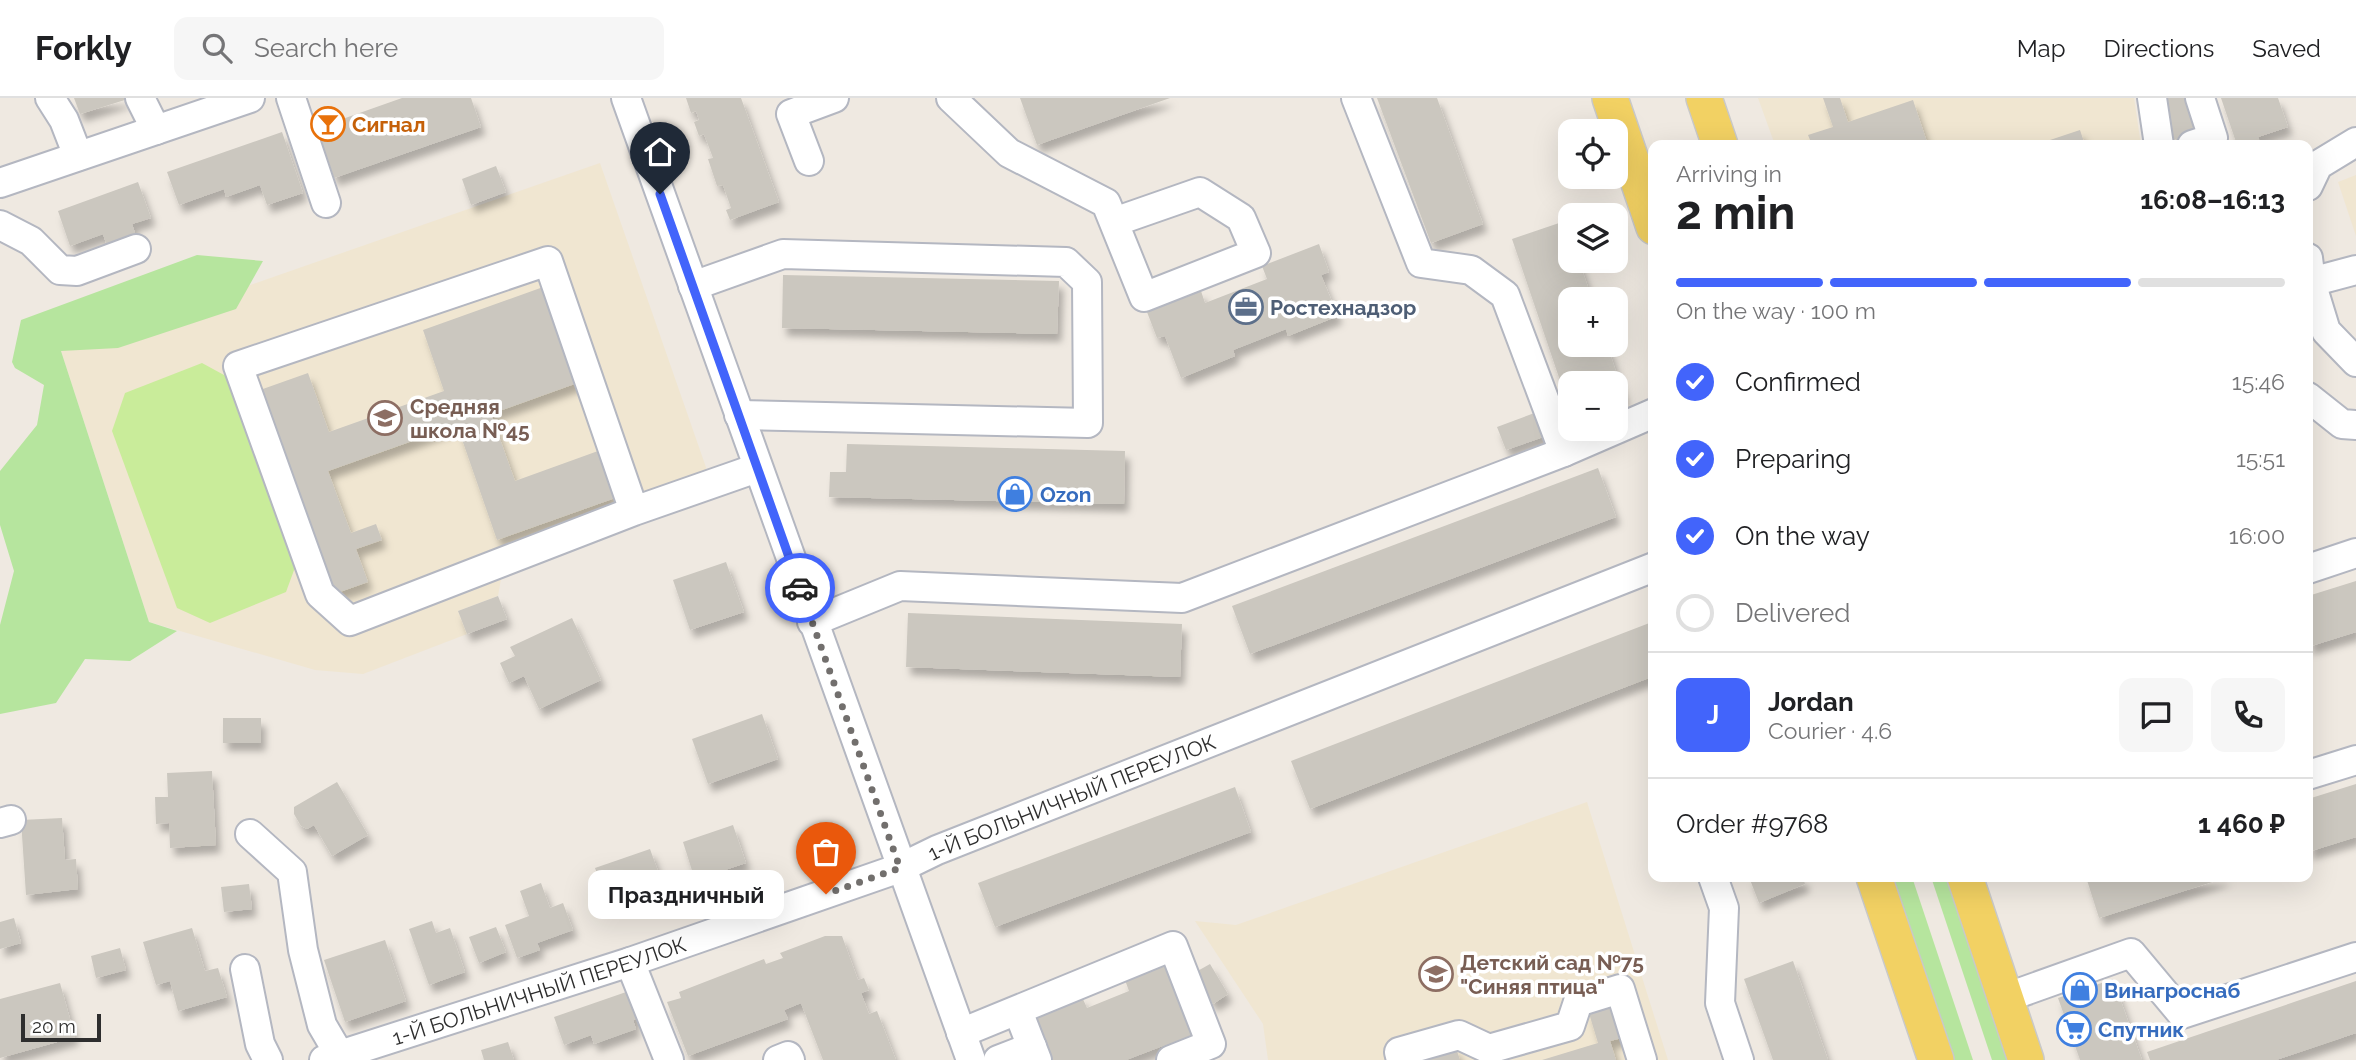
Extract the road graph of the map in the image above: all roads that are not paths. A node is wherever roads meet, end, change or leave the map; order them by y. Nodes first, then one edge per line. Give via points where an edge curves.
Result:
1 (50, 98) edge
2 (140, 98) edge
3 (250, 98) edge
4 (291, 98) edge
5 (626, 98) edge
6 (834, 98) edge
7 (951, 98) edge
8 (1356, 98) edge
9 (1610, 98) edge
10 (1704, 98) edge
11 (2152, 98) edge
12 (2200, 98) edge
13 (156, 130) junction
14 (1718, 140) edge
15 (2159, 140) edge
16 (2207, 140) edge
17 (2356, 142) edge
18 (78, 156) junction
19 (809, 161) dead end
20 (2313, 176) edge
21 (0, 183) edge
22 (326, 203) dead end
23 (1648, 209) edge
24 (1114, 222) junction
25 (0, 225) edge
26 (136, 249) dead end
27 (2313, 270) edge
28 (2356, 270) edge
29 (693, 286) junction
30 (2314, 330) edge
31 (2356, 362) edge
32 (2313, 401) edge
33 (738, 415) junction
34 (1648, 416) edge
35 (2356, 425) edge
36 (1564, 452) junction
37 (757, 468) junction
38 (634, 511) junction
39 (2356, 553) edge
40 (2313, 567) edge
41 (1648, 570) edge
42 (812, 622) junction
43 (2356, 760) edge
44 (2313, 773) edge
45 (250, 834) dead end
46 (900, 868) junction
47 (1715, 882) edge
48 (1876, 882) edge
49 (1967, 882) edge
50 (2356, 957) edge
51 (630, 962) junction
52 (245, 969) dead end
53 (2005, 998) junction
54 (1018, 1011) junction
55 (961, 1033) junction
56 (1034, 1054) edge
57 (331, 1057) edge
58 (268, 1060) edge
59 (668, 1060) edge
60 (778, 1060) edge
61 (790, 1060) edge
62 (971, 1060) edge
63 (998, 1060) edge
64 (1171, 1060) edge
65 (1401, 1060) edge
66 (1642, 1060) edge
67 (1737, 1060) edge
68 (1936, 1060) edge
69 (2026, 1060) edge

1 - 18 street
2 - 13 street
3 - 13 street
4 - 22 street
5 - 29 street
6 - 19 street via 792,114
7 - 24 street via 1009,153 1106,203
8 - 36 street via 1421,263 1471,270 1506,295
9 - 23 main road
10 - 14 main road
11 - 15 street
12 - 16 street via 2213,138
13 - 18 street
17 - 20 street via 2318,165
18 - 21 street
24 - 24 street via 1144,298 1256,253 1241,218 1200,192
25 - 26 street via 31,241 60,270 77,271
27 - 28 street
29 - 33 street
29 - 33 street via 783,254 1066,262 1087,282 1088,423
30 - 31 street
32 - 35 street via 2342,424
33 - 37 street
34 - 36 street
36 - 42 street via 1182,598 900,586
37 - 38 street
37 - 42 street
38 - 38 street via 350,621 320,593 238,366 548,261
39 - 40 street
41 - 46 street, 1-Й БОЛЬНИЧНЫЙ ПЕРЕУЛОК
42 - 46 street
43 - 44 street
45 - 57 street via 292,872 303,950
46 - 51 street, 1-Й БОЛЬНИЧНЫЙ ПЕРЕУЛОК
46 - 55 street
47 - 67 street via 1724,908 1720,1003
48 - 68 main road
49 - 53 main road
50 - 53 street via 2182,1014 2131,953
51 - 57 street, 1-Й БОЛЬНИЧНЫЙ ПЕРЕУЛОК
51 - 59 street
52 - 58 street via 260,1044
53 - 69 main road
54 - 55 street
54 - 56 street
54 - 64 street via 1173,946 1211,1044
55 - 62 street
56 - 63 street
60 - 61 street via 788,1056
65 - 66 street via 1399,1052 1459,1035 1489,1049 1570,1026 1578,1002 1620,989

